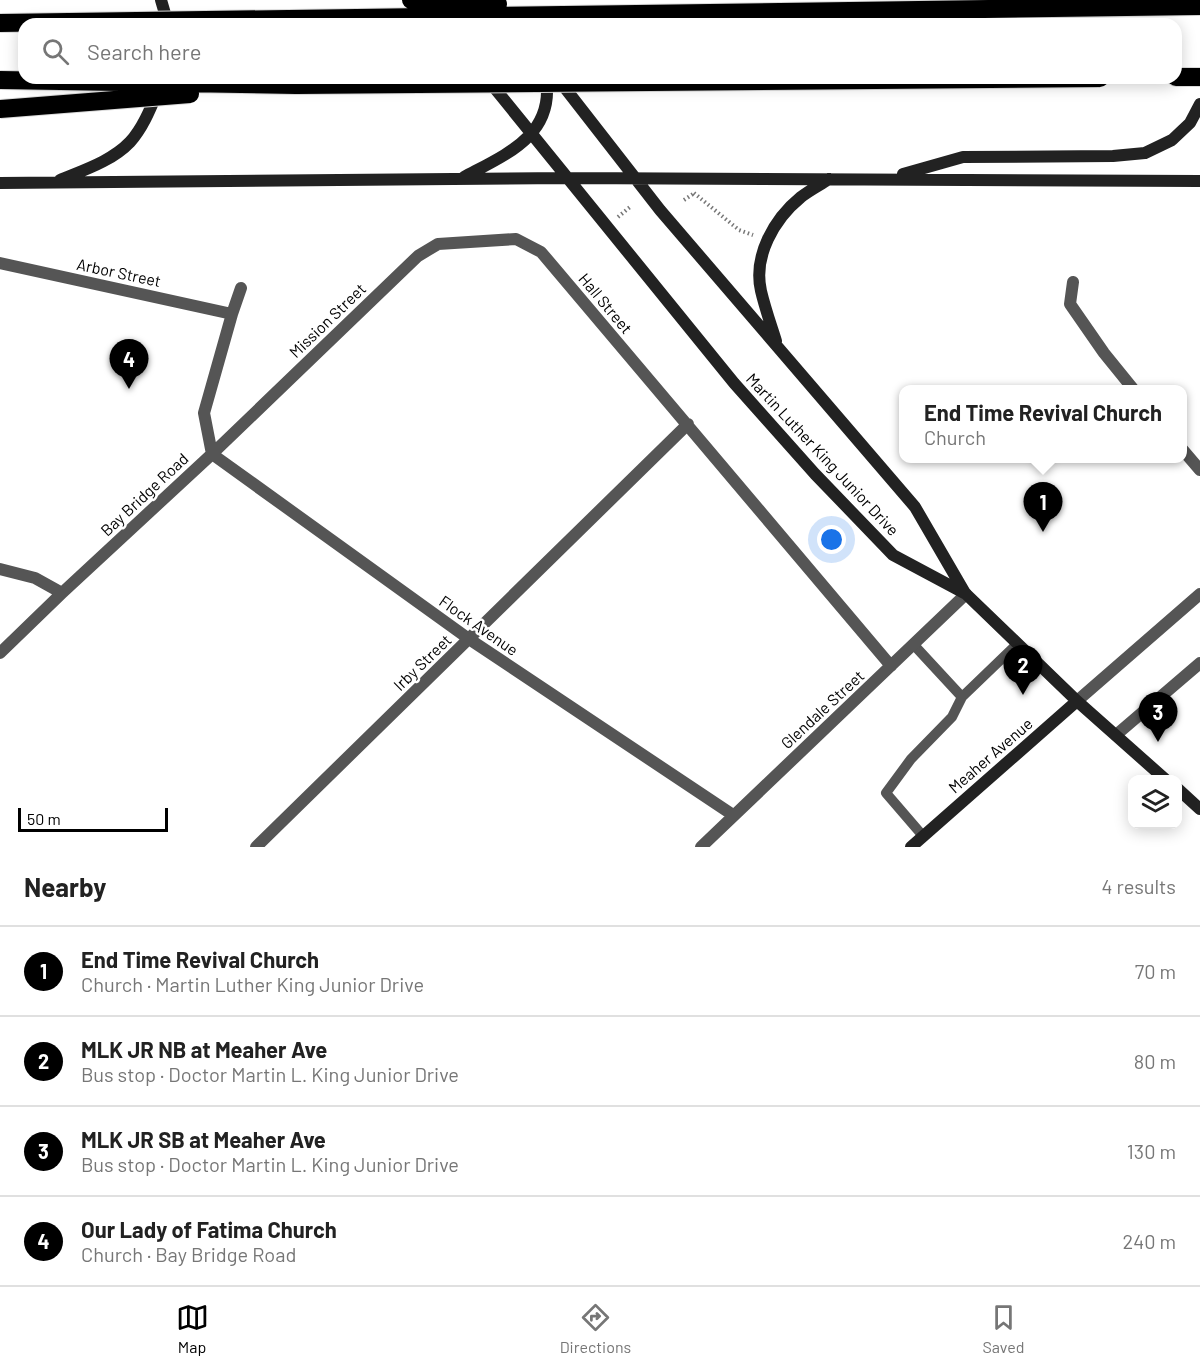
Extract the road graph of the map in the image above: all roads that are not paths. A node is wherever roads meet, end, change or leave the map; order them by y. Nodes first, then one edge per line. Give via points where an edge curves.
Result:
1 (161, 0) edge
2 (411, 0) edge
3 (423, 0) edge
4 (498, 0) edge
5 (1198, 0) edge
6 (1200, 6) edge
7 (677, 13) junction
8 (1200, 14) edge
9 (166, 18) edge
10 (338, 18) edge
11 (438, 18) edge
12 (512, 18) edge
13 (0, 23) edge
14 (18, 23) edge
15 (1182, 77) edge
16 (1200, 77) edge
17 (0, 80) edge
18 (18, 80) edge
19 (160, 84) edge
20 (237, 84) edge
21 (411, 84) edge
22 (492, 84) edge
23 (547, 84) edge
24 (562, 84) edge
25 (296, 85) junction
26 (1200, 104) edge
27 (0, 109) edge
28 (532, 133) junction
29 (567, 178) junction
30 (830, 178) junction
31 (891, 178) junction
32 (461, 179) junction
33 (636, 179) junction
34 (1200, 181) edge
35 (0, 183) edge
36 (54, 183) junction
37 (481, 242) joint
38 (0, 263) edge
39 (1073, 282) dead end
40 (241, 288) dead end
41 (232, 314) junction
42 (778, 348) junction
43 (1130, 385) edge
44 (688, 424) junction
45 (212, 453) junction
46 (1187, 455) edge
47 (1200, 470) edge
48 (0, 569) edge
49 (62, 593) junction
50 (966, 594) junction
51 (1200, 594) edge
52 (469, 639) junction
53 (914, 644) junction
54 (1017, 644) junction
55 (0, 653) edge
56 (1200, 663) edge
57 (891, 666) junction
58 (962, 697) junction
59 (1077, 701) junction
60 (1116, 735) junction
61 (1161, 775) edge
62 (1182, 793) edge
63 (1200, 809) edge
64 (733, 816) junction
65 (923, 836) junction
66 (256, 847) edge
67 (701, 847) edge
68 (911, 847) edge

1 - 9 street
2 - 7 highway, bridge
3 - 11 street
4 - 12 street
5 - 8 street
6 - 7 highway, bridge
7 - 10 highway, bridge
13 - 14 highway, bridge
15 - 16 highway
17 - 18 highway, bridge
19 - 36 street via 130,142 104,161
20 - 25 highway, bridge
21 - 25 highway, bridge
22 - 28 street, Martin Luther King Junior Drive
23 - 28 street via 545,113
24 - 33 street, Martin Luther King Junior Drive
25 - 27 highway, bridge
26 - 31 street via 1190,123 1172,140 1146,153 963,157
28 - 29 street, Martin Luther King Junior Drive
28 - 32 street via 506,155
29 - 32 street
29 - 33 street
29 - 50 street, Martin Luther King Junior Drive via 734,383 815,474 893,555
30 - 31 street
30 - 33 street
30 - 42 street via 800,198 766,240 760,269 761,290
31 - 34 street
32 - 36 street
33 - 42 street, Martin Luther King Junior Drive
35 - 36 street
37 - 44 street, Hall Street via 516,239 541,252
37 - 45 street, Mission Street via 438,244 417,255
38 - 41 street, Arbor Street
39 - 43 street via 1070,304
40 - 41 street, Bay Bridge Road
41 - 45 street, Bay Bridge Road via 204,413
42 - 50 street, Martin Luther King Junior Drive via 915,507
44 - 52 street, Irby Street
44 - 57 street, Hall Street
45 - 49 street, Bay Bridge Road
45 - 52 street, Flock Avenue
46 - 47 street
48 - 49 street via 35,578
49 - 55 street, Bay Bridge Road
50 - 53 street, Glendale Street
50 - 54 street
51 - 59 street, Meaher Avenue
52 - 64 street, Flock Avenue
52 - 66 street, Irby Street
53 - 57 street, Glendale Street
53 - 58 lane
54 - 58 lane
54 - 59 street
56 - 60 street
57 - 64 street, Glendale Street
58 - 65 lane via 952,717 911,759 886,793
59 - 60 street
59 - 65 street, Meaher Avenue
60 - 61 street
62 - 63 street
64 - 67 street, Glendale Street
65 - 68 street, Meaher Avenue

